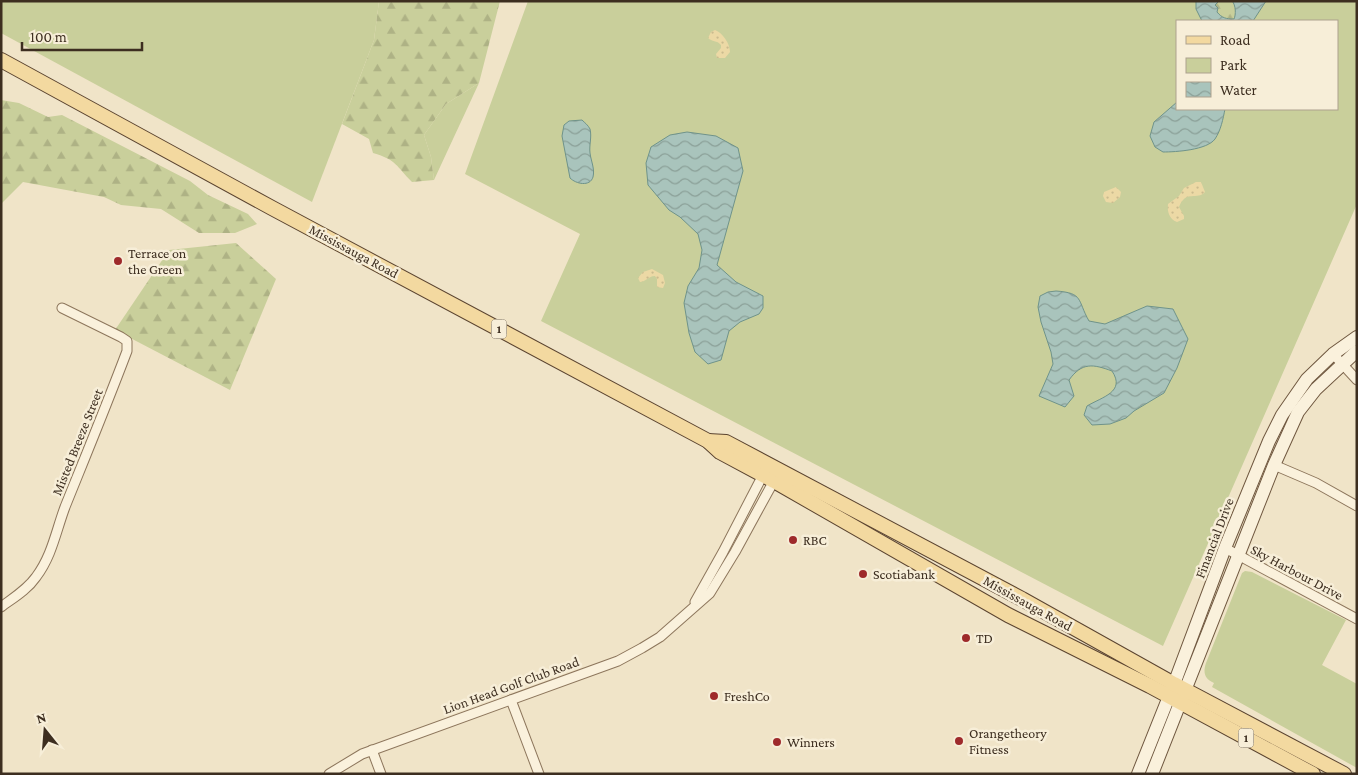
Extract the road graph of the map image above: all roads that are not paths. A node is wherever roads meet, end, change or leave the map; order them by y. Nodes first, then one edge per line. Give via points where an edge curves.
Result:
1 (1, 60) edge
2 (62, 308) dead end
3 (1357, 337) edge
4 (1357, 351) edge
5 (1333, 354) junction
6 (1342, 364) junction
7 (1357, 380) edge
8 (1274, 465) junction
9 (771, 473) junction
10 (1357, 506) edge
11 (1225, 548) junction
12 (1238, 556) junction
13 (1, 607) edge
14 (1357, 619) edge
15 (1177, 693) junction
16 (511, 700) junction
17 (372, 750) junction
18 (329, 774) edge
19 (380, 774) edge
20 (538, 774) edge
21 (1138, 774) edge
22 (1152, 774) edge
23 (1313, 774) edge
24 (1344, 774) edge

1 - 9 main road, Mississauga Road / 1 via 708,441 720,452
2 - 13 street, Misted Breeze Street via 121,337 127,341 128,351 45,564 35,579
3 - 5 street, Financial Drive
4 - 6 street, Financial Drive
5 - 6 street
5 - 11 street, Financial Drive via 1307,379 1282,415
6 - 7 street
6 - 8 street, Financial Drive via 1298,412
8 - 10 street
8 - 12 street, Financial Drive
9 - 15 main road, Mississauga Road / 1 via 1022,598
9 - 15 main road, Mississauga Road / 1 via 1008,615
9 - 16 street, Lion Head Golf Club Road via 718,581 660,637 624,658
11 - 12 street, Sky Harbour Drive
11 - 15 street, Financial Drive
12 - 14 street, Sky Harbour Drive
12 - 15 street, Financial Drive
15 - 21 street, Financial Drive
15 - 22 street, Financial Drive
15 - 23 main road, Mississauga Road / 1
15 - 24 main road, Mississauga Road / 1
16 - 17 street, Lion Head Golf Club Road
16 - 20 street
17 - 18 street, Lion Head Golf Club Road
17 - 19 street

